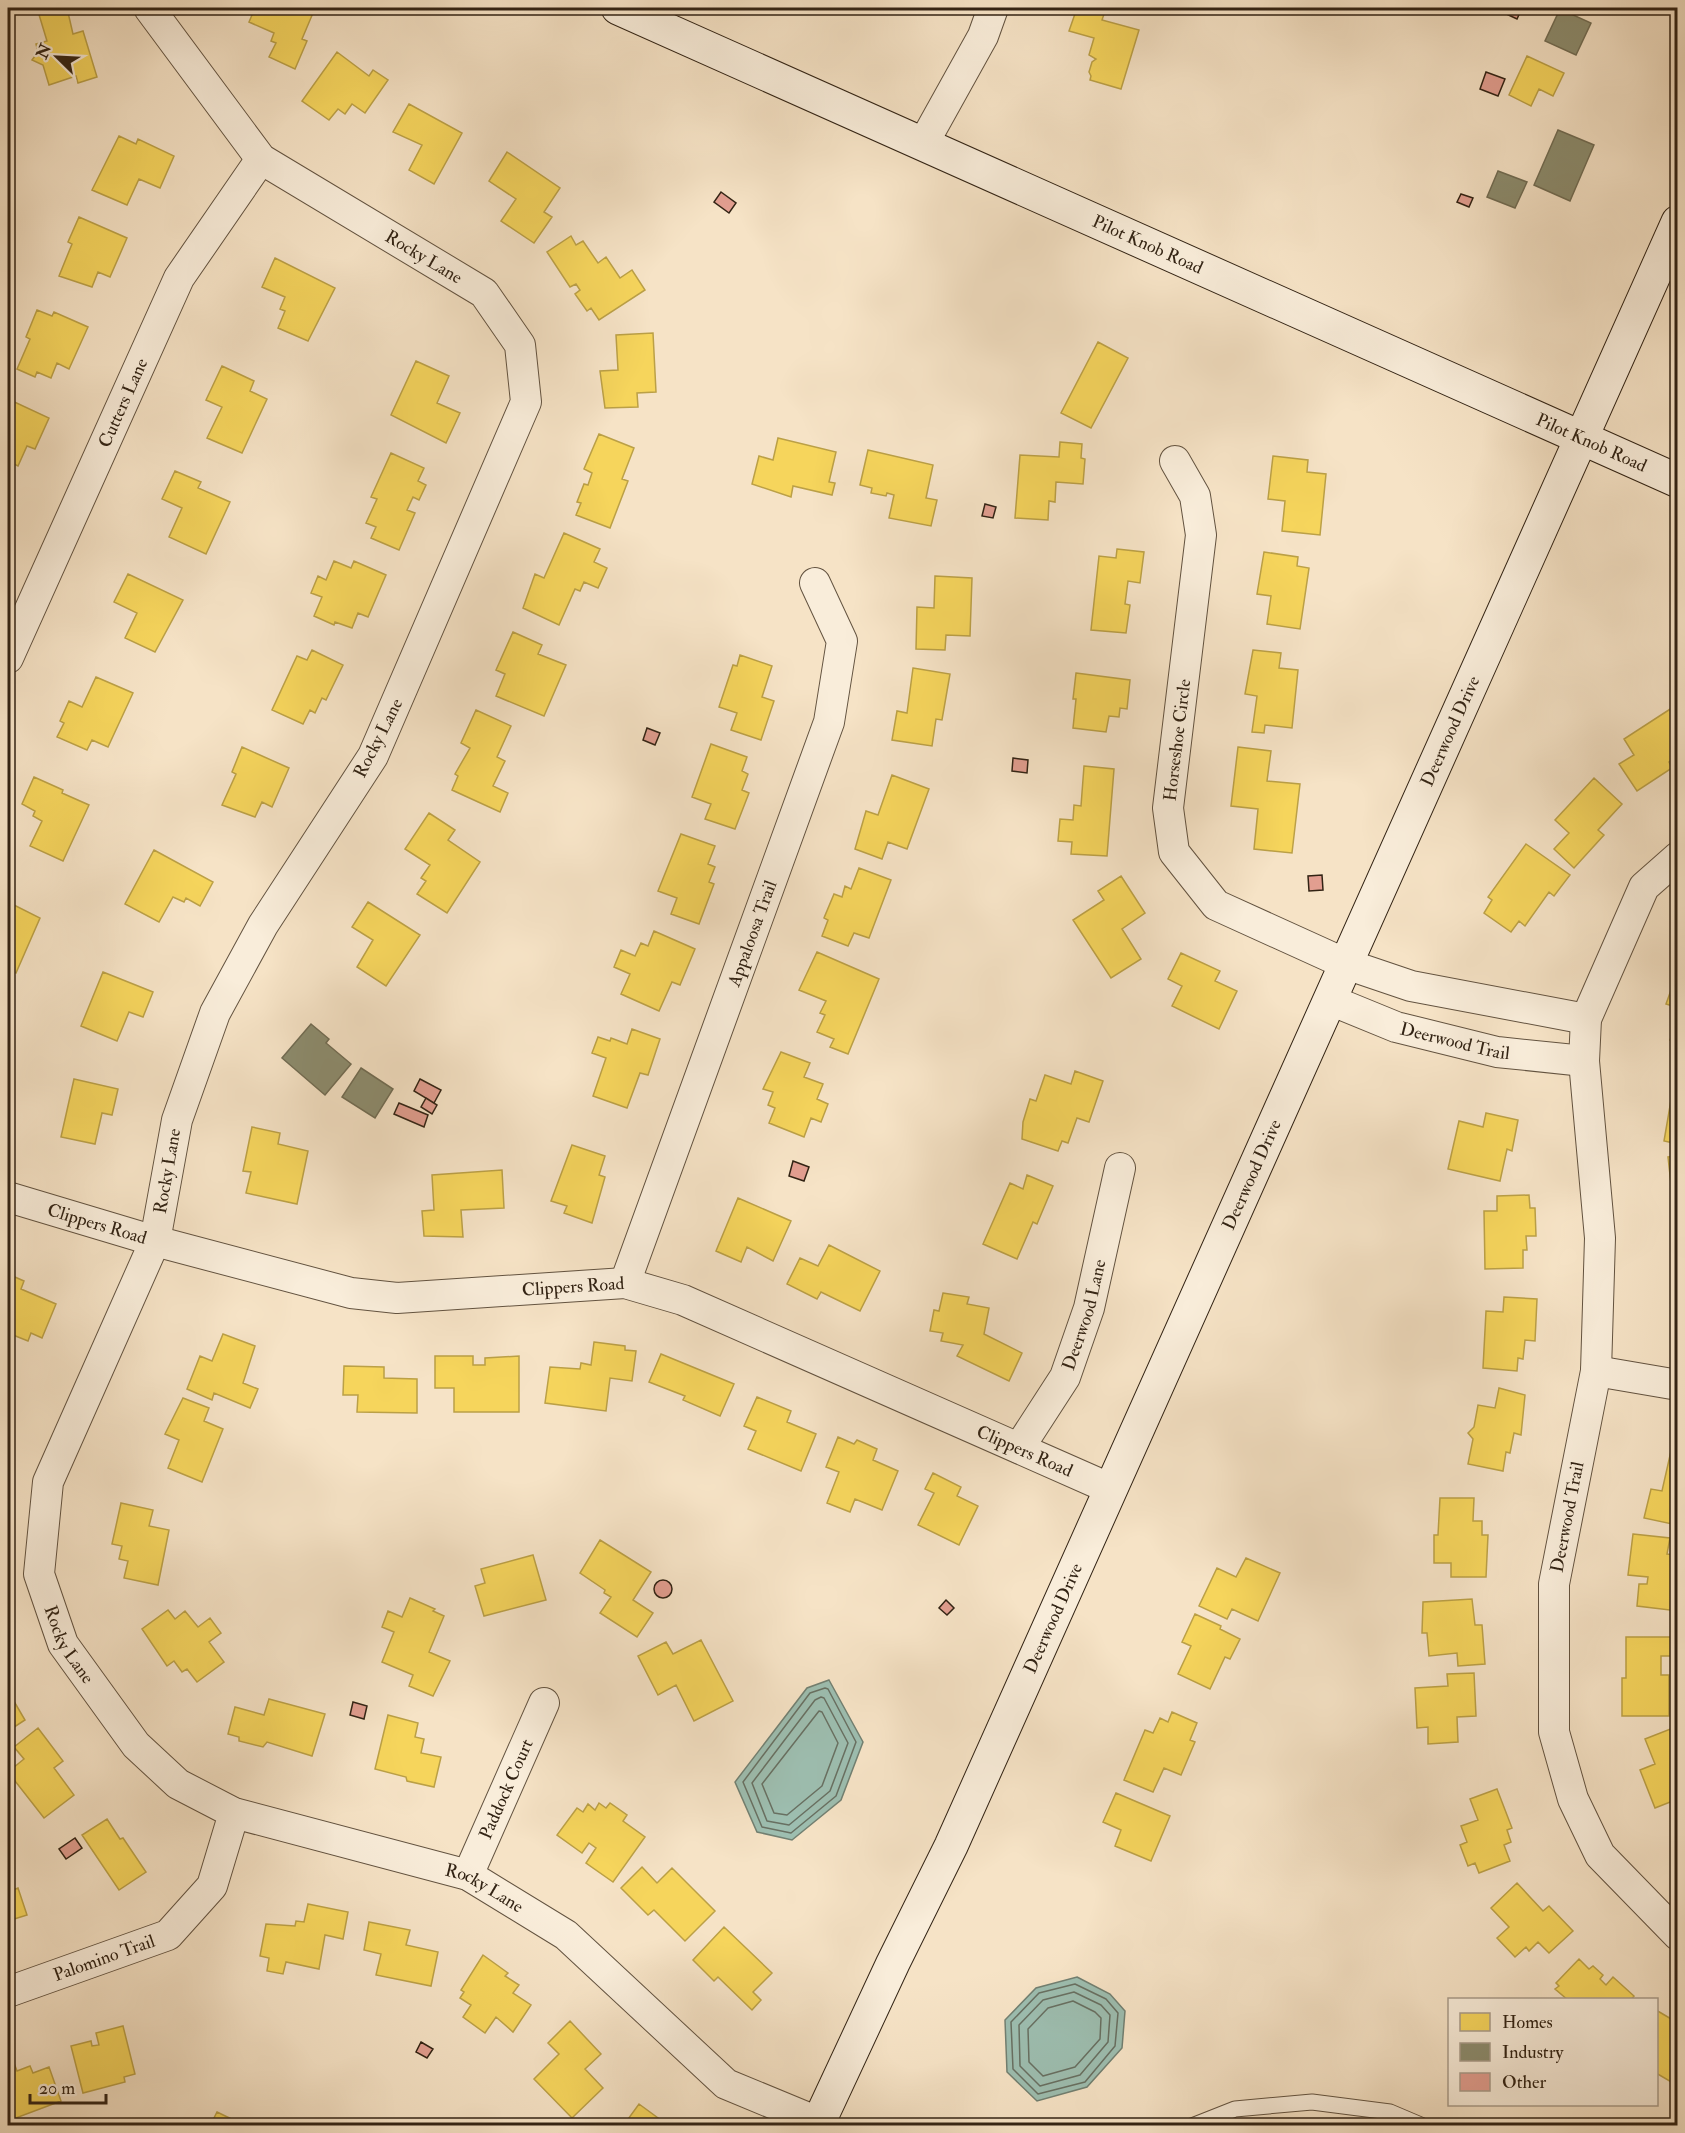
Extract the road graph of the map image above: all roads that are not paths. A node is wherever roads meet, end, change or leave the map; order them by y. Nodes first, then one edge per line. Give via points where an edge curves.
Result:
1 (149, 8) edge
2 (618, 8) edge
3 (993, 8) edge
4 (923, 144) junction
5 (261, 159) junction
6 (1677, 222) edge
7 (1581, 438) junction
8 (1174, 461) dead end
9 (1677, 481) edge
10 (815, 583) dead end
11 (8, 658) edge
12 (1677, 857) edge
13 (1346, 964) junction
14 (1330, 1000) junction
15 (1586, 1019) junction
16 (1584, 1061) junction
17 (1120, 1168) dead end
18 (8, 1197) edge
19 (155, 1241) junction
20 (625, 1283) junction
21 (1596, 1371) junction
22 (1677, 1385) edge
23 (1019, 1448) junction
24 (1111, 1489) junction
25 (544, 1703) dead end
26 (234, 1813) junction
27 (468, 1875) junction
28 (1677, 1935) edge
29 (8, 1992) edge
30 (820, 2124) edge
31 (1192, 2126) edge
32 (1423, 2126) edge

1 - 5 street, Rocky Lane
2 - 4 street, Pilot Knob Road
3 - 4 street via 983,36
4 - 7 street, Pilot Knob Road
5 - 11 street, Cutters Lane via 179,278
5 - 19 street, Rocky Lane via 484,293 520,345 526,402 374,756 263,925 215,1013 177,1120
6 - 7 street, Deerwood Drive
7 - 9 street, Pilot Knob Road
7 - 13 street, Deerwood Drive
8 - 13 street, Horseshoe Circle via 1195,496 1201,535 1168,808 1174,852 1216,905
10 - 20 street, Appaloosa Trail via 842,641 829,722
12 - 15 street, Deerwood Trail via 1644,887
13 - 14 street, Deerwood Drive
13 - 15 street via 1411,986
14 - 16 street, Deerwood Trail via 1396,1027 1497,1052
14 - 24 street, Deerwood Drive
15 - 16 street, Deerwood Trail
16 - 21 street, Deerwood Trail via 1600,1238
17 - 23 street, Deerwood Lane via 1089,1308 1065,1377
18 - 19 street, Clippers Road
19 - 20 street, Clippers Road via 351,1293 397,1298
19 - 26 street, Rocky Lane via 48,1482 39,1574 63,1644 136,1745 178,1784
20 - 23 street, Clippers Road via 683,1299
21 - 22 street
21 - 28 street, Deerwood Trail via 1554,1584 1554,1732 1573,1799 1600,1855
23 - 24 street, Clippers Road
24 - 30 street, Deerwood Drive via 951,1846
25 - 27 street, Paddock Court
26 - 27 street, Rocky Lane
26 - 29 street, Palomino Trail via 212,1886 168,1935
27 - 30 street, Rocky Lane via 566,1935 726,2084
31 - 32 lane via 1235,2109 1312,2102 1390,2112

